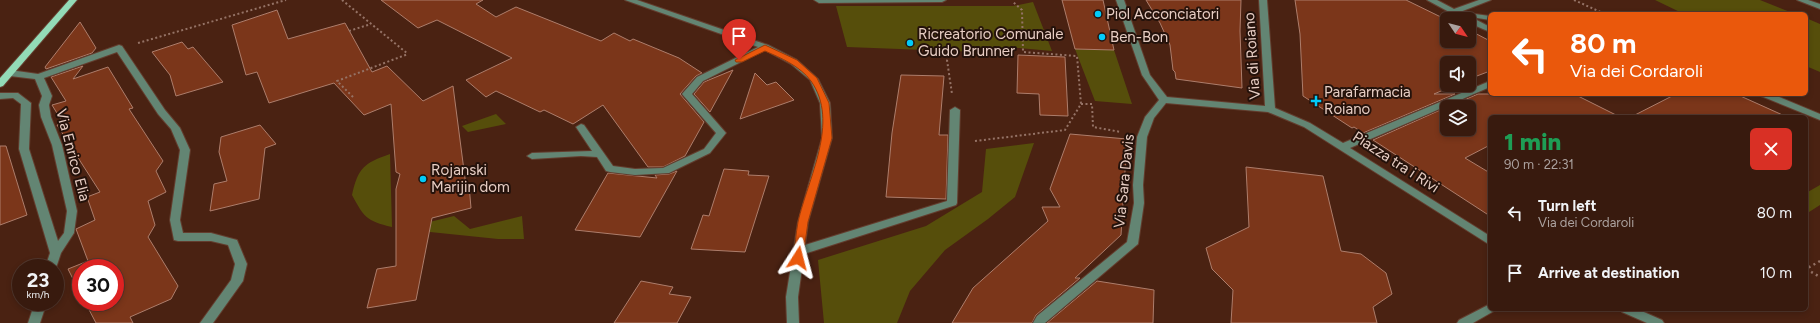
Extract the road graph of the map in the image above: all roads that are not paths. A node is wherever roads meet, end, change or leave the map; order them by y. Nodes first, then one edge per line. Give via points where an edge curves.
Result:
1 (73, 0) edge
2 (629, 0) edge
3 (818, 0) edge
4 (942, 0) edge
5 (1120, 0) edge
6 (1263, 0) edge
7 (1431, 0) edge
8 (1487, 0) edge
9 (1801, 0) edge
10 (1820, 7) edge
11 (1455, 11) junction
12 (1488, 18) edge
13 (1488, 29) edge
14 (765, 48) junction
15 (10, 73) junction
16 (38, 77) junction
17 (0, 84) edge
18 (1488, 85) edge
19 (0, 96) edge
20 (1769, 96) edge
21 (1164, 100) junction
22 (1270, 109) junction
23 (954, 110) road end
24 (1820, 117) edge
25 (581, 127) dead end
26 (1343, 147) junction
27 (599, 154) junction
28 (532, 156) dead end
29 (1488, 240) edge
30 (800, 251) junction
31 (56, 253) junction
32 (54, 259) edge
33 (1488, 309) edge
34 (38, 311) edge
35 (1631, 311) edge
36 (34, 323) edge
37 (206, 323) edge
38 (793, 323) edge
39 (1039, 323) edge
40 (1463, 323) edge
41 (1658, 323) edge

1 - 15 main road
2 - 14 street
3 - 4 street
5 - 21 street via 1146,75
6 - 22 street, Via di Roiano
7 - 11 street
8 - 11 street
9 - 10 street
11 - 12 street
11 - 13 street
14 - 27 street via 700,80 687,94 721,133 707,150 666,171 635,172 610,169
14 - 30 street via 794,62 814,79 825,103 827,138 803,222
15 - 16 street
15 - 17 main road
16 - 31 street, Via Enrico Elia via 47,96 44,105 46,117 57,145 72,211 69,233
16 - 37 street via 118,48 161,112 175,128 185,150 175,220 178,237 211,237 233,243 241,264 237,282
18 - 26 street
19 - 31 street via 15,95 26,103 24,149
20 - 24 street
21 - 22 street, Piazza tra i Rivi
21 - 39 street, Via Sara Davis via 1150,118 1142,137 1139,203 1132,244
22 - 26 street, Piazza tra i Rivi via 1307,125
23 - 30 street via 952,203
25 - 27 street
26 - 29 street, Piazza tra i Rivi
27 - 28 street
30 - 38 street via 792,297
31 - 32 street, Via Enrico Elia
33 - 40 street
34 - 36 street
35 - 41 street

